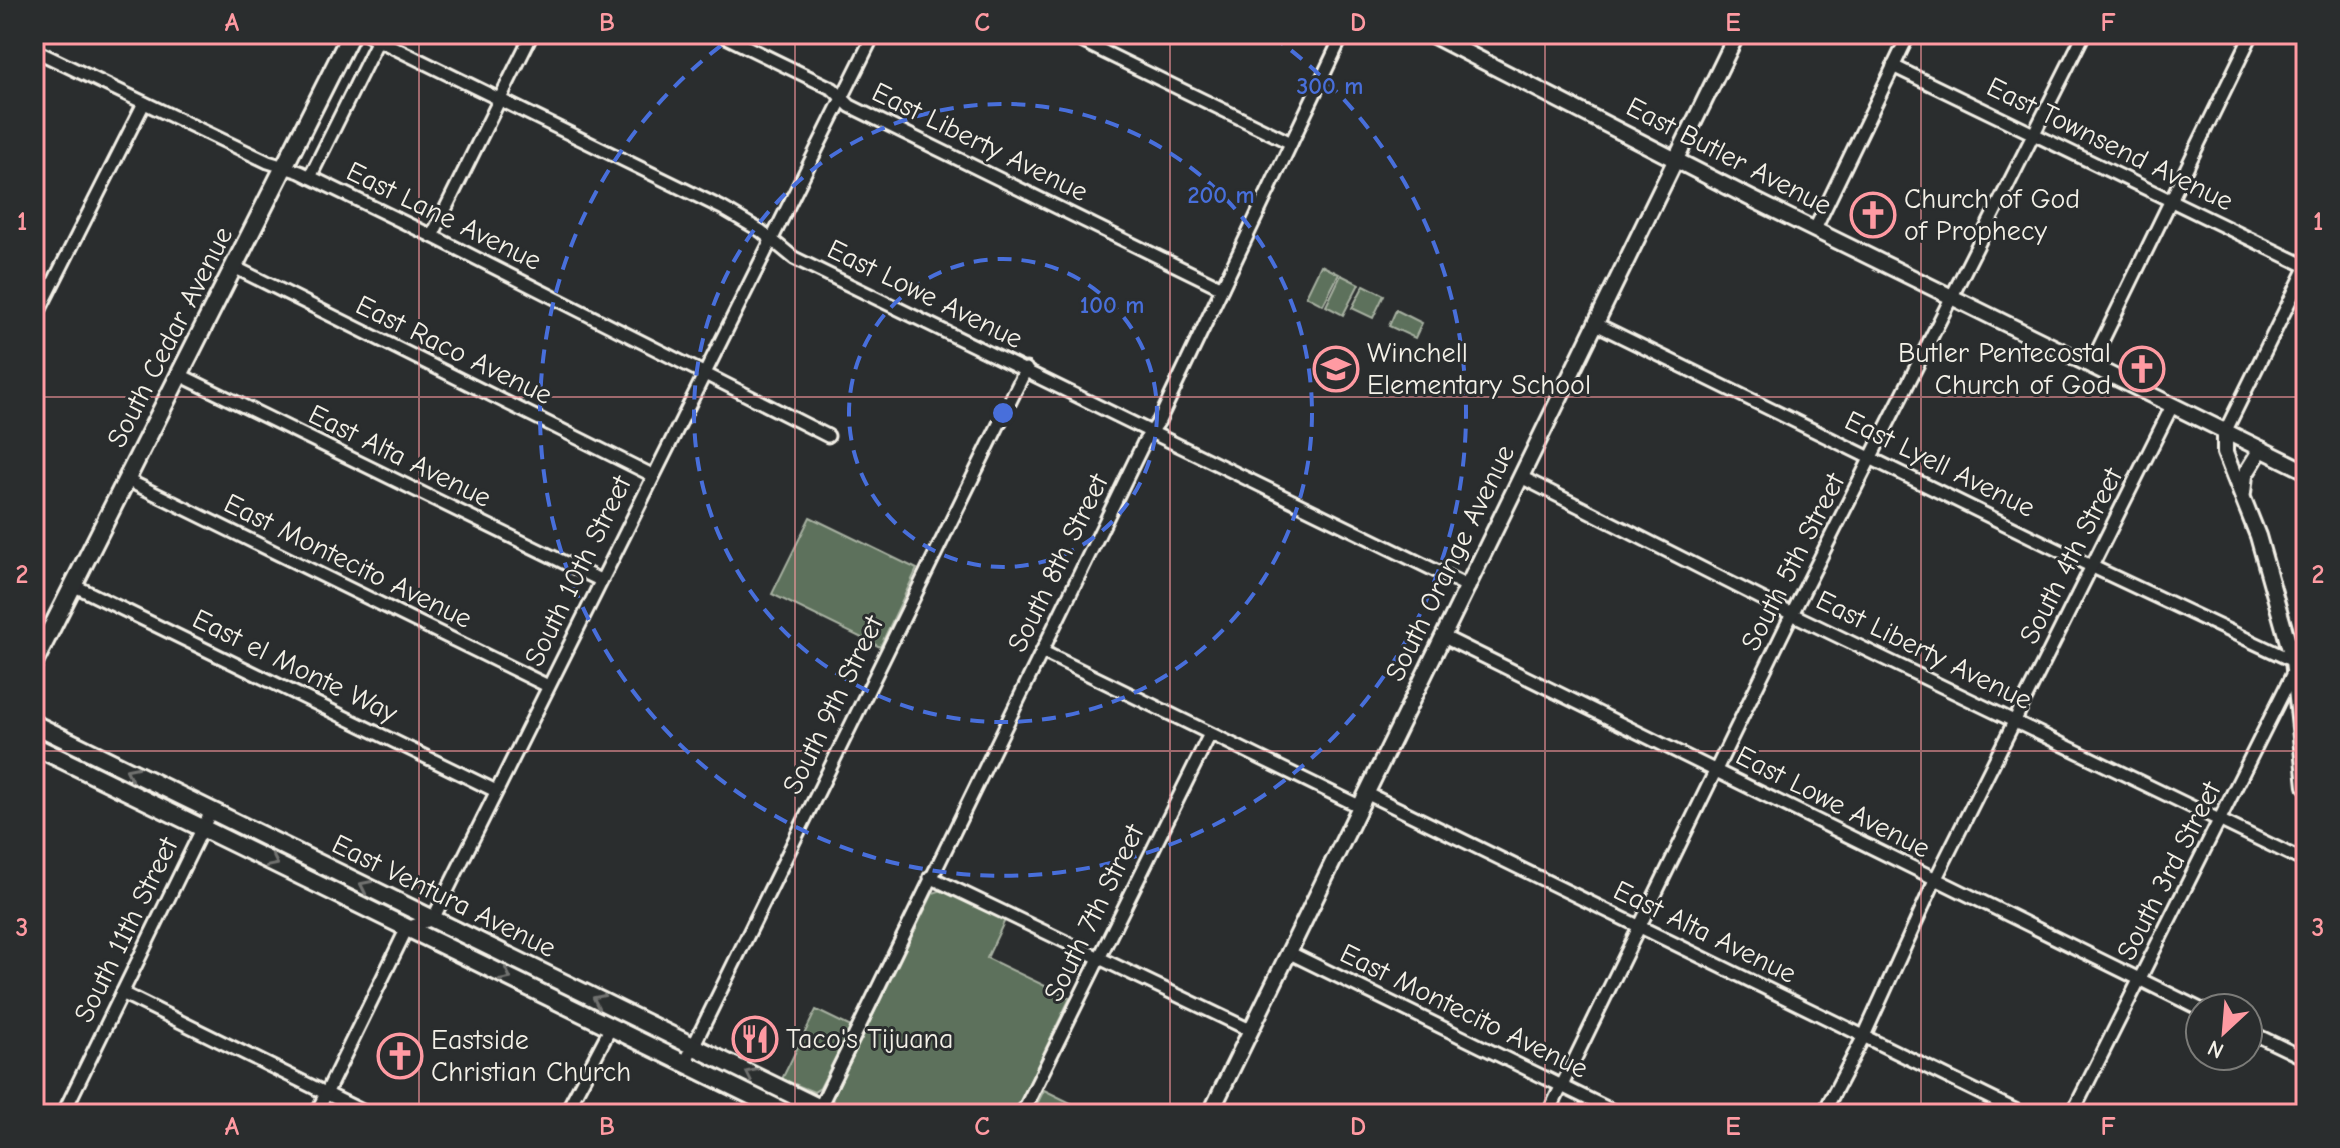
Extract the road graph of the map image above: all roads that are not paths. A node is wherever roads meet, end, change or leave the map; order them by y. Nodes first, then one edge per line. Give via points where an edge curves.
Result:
1 (351, 34) edge
2 (366, 34) edge
3 (532, 34) edge
4 (720, 34) edge
5 (874, 34) edge
6 (1067, 34) edge
7 (1343, 34) edge
8 (1430, 34) edge
9 (1737, 34) edge
10 (1909, 34) edge
11 (2084, 34) edge
12 (2252, 34) edge
13 (380, 37) edge
14 (34, 50) edge
15 (1893, 66) junction
16 (842, 97) junction
17 (500, 99) junction
18 (144, 103) junction
19 (2035, 133) junction
20 (1291, 143) junction
21 (1676, 160) junction
22 (284, 167) junction
23 (310, 177) junction
24 (2171, 199) junction
25 (1815, 229) junction
26 (432, 236) junction
27 (772, 240) junction
28 (234, 267) junction
29 (2306, 267) edge
30 (1222, 288) junction
31 (1954, 298) junction
32 (34, 321) edge
33 (1596, 324) junction
34 (2090, 366) junction
35 (1026, 369) junction
36 (705, 371) junction
37 (180, 375) junction
38 (2172, 406) junction
39 (1152, 431) junction
40 (2225, 432) junction
41 (828, 436) dead end
42 (2261, 449) junction
43 (1873, 457) junction
44 (2306, 471) edge
45 (652, 475) junction
46 (1523, 478) junction
47 (127, 480) junction
48 (2242, 494) junction
49 (2093, 567) junction
50 (600, 580) junction
51 (73, 585) junction
52 (1469, 587) junction
53 (1792, 614) junction
54 (1444, 637) junction
55 (2306, 647) edge
56 (1043, 652) junction
57 (34, 663) edge
58 (2298, 665) edge
59 (548, 686) junction
60 (2015, 721) junction
61 (34, 724) edge
62 (1210, 734) junction
63 (34, 746) edge
64 (1716, 770) junction
65 (2306, 786) edge
66 (496, 791) junction
67 (1362, 800) junction
68 (211, 811) junction
69 (2221, 819) junction
70 (203, 828) junction
71 (2306, 862) edge
72 (930, 877) junction
73 (1935, 880) junction
74 (433, 919) junction
75 (1641, 927) junction
76 (407, 928) junction
77 (1288, 952) junction
78 (1098, 956) junction
79 (2140, 980) junction
80 (122, 993) junction
81 (2184, 1001) edge
82 (611, 1027) junction
83 (1250, 1030) junction
84 (1864, 1036) junction
85 (2264, 1039) edge
86 (694, 1046) junction
87 (2306, 1059) edge
88 (685, 1063) junction
89 (1562, 1086) junction
90 (326, 1093) junction
91 (823, 1112) edge
92 (1214, 1113) edge
93 (63, 1114) edge
94 (316, 1114) edge
95 (368, 1114) edge
96 (565, 1114) edge
97 (789, 1114) edge
98 (1022, 1114) edge
99 (1548, 1114) edge
100 (1619, 1114) edge
101 (1823, 1114) edge
102 (2023, 1114) edge
103 (2072, 1114) edge

1 - 22 main road, South Cedar Avenue
2 - 13 street, East Lowe Avenue
3 - 17 street
4 - 16 street, East Liberty Avenue
5 - 16 street, South 10th Street
6 - 20 street
7 - 20 street, South 8th Street
8 - 21 street, East Butler Avenue
9 - 21 street, South Orange Avenue
10 - 15 street
11 - 19 street, South 5th Street
12 - 24 street
13 - 17 street, East Lowe Avenue
13 - 23 street
14 - 18 street, East Lane Avenue
15 - 19 street, East Townsend Avenue
15 - 25 street
16 - 27 street, South 10th Street
16 - 30 street, East Liberty Avenue via 850,106
17 - 26 street
17 - 27 street, East Lowe Avenue via 722,208
18 - 22 street, East Lane Avenue
18 - 32 street
19 - 24 street, East Townsend Avenue
19 - 31 street, South 5th Street
20 - 30 street, South 8th Street
21 - 25 street, East Butler Avenue
21 - 33 street, South Orange Avenue
22 - 23 street, East Lane Avenue
22 - 28 main road, South Cedar Avenue
23 - 26 street, East Lane Avenue
24 - 29 street, East Townsend Avenue
24 - 34 street
25 - 31 street, East Butler Avenue
26 - 36 street, East Lane Avenue
27 - 35 street, East Lowe Avenue via 794,258
27 - 36 street, South 10th Street
28 - 37 main road, South Cedar Avenue
28 - 45 street, East Raco Avenue
29 - 40 street
30 - 39 street, South 8th Street
31 - 34 street, East Butler Avenue
31 - 43 street, South 5th Street
33 - 43 street, East Lyell Avenue
33 - 46 street, South Orange Avenue
34 - 38 street, East Butler Avenue
35 - 39 street, East Lowe Avenue
35 - 86 street, South 9th Street
36 - 41 street, East Lane Avenue
36 - 45 street, South 10th Street
37 - 47 main road, South Cedar Avenue
37 - 50 street, East Alta Avenue
38 - 40 street, East Butler Avenue
38 - 49 street, South 4th Street
39 - 52 street, East Lowe Avenue
39 - 56 street, South 8th Street
40 - 42 street, East Butler Avenue
40 - 48 street via 2225,453
42 - 44 street, East Butler Avenue
42 - 48 street via 2245,475
43 - 49 street, East Lyell Avenue
43 - 53 street, South 5th Street
45 - 50 street, South 10th Street
46 - 52 street, South Orange Avenue
46 - 53 street, East Liberty Avenue
47 - 51 main road, South Cedar Avenue
47 - 59 street, East Montecito Avenue
48 - 58 street
49 - 58 street, East Lyell Avenue
49 - 60 street, South 4th Street
50 - 59 street, South 10th Street
51 - 57 main road, South Cedar Avenue
51 - 66 street, East el Monte Way
52 - 54 street, South Orange Avenue
53 - 60 street, East Liberty Avenue
53 - 64 street, South 5th Street
54 - 64 street, East Lowe Avenue
54 - 67 street, South Orange Avenue
55 - 58 street, South 3rd Street
56 - 62 street, East Alta Avenue
56 - 72 street, South 8th Street
58 - 65 street
58 - 69 street, South 3rd Street
59 - 66 street, South 10th Street
60 - 69 street, East Liberty Avenue
60 - 73 street, South 4th Street
68 -> 61 main road, East Ventura Avenue
62 - 67 street, East Alta Avenue
62 - 78 street, South 7th Street
63 - 70 main road, East Ventura Avenue
64 - 73 street, East Lowe Avenue
64 - 75 street, South 5th Street
66 - 74 street, South 10th Street
67 - 75 street, East Alta Avenue
67 - 77 street, South Orange Avenue
68 - 70 street, South 11th Street
74 -> 68 main road, East Ventura Avenue
69 - 71 street, East Liberty Avenue
69 - 79 street, South 3rd Street
70 -> 76 main road, East Ventura Avenue
70 - 80 street, South 11th Street
72 - 78 street
72 - 91 street, South 8th Street
73 - 79 street, East Lowe Avenue
73 - 84 street, South 4th Street
74 - 76 street
86 -> 74 main road, East Ventura Avenue
75 - 84 street, East Alta Avenue
75 - 89 street, South 5th Street
76 -> 82 main road, East Ventura Avenue
76 - 90 street
77 - 83 street, South Orange Avenue
77 - 89 street, East Montecito Avenue
78 - 83 street
78 - 98 street, South 7th Street
79 - 81 street, East Lowe Avenue
79 - 103 street, South 3rd Street
80 - 90 street
80 - 93 street, South 11th Street
82 - 88 main road, East Ventura Avenue
82 - 96 street
83 - 92 street, South Orange Avenue
84 - 101 street, South 4th Street
84 - 102 street, East Alta Avenue
85 - 87 street
86 - 88 street, South 9th Street
91 -> 86 main road, East Ventura Avenue
88 - 97 main road, East Ventura Avenue
89 - 99 street, South 5th Street
89 - 100 street, East Montecito Avenue
90 - 94 street
90 - 95 street

